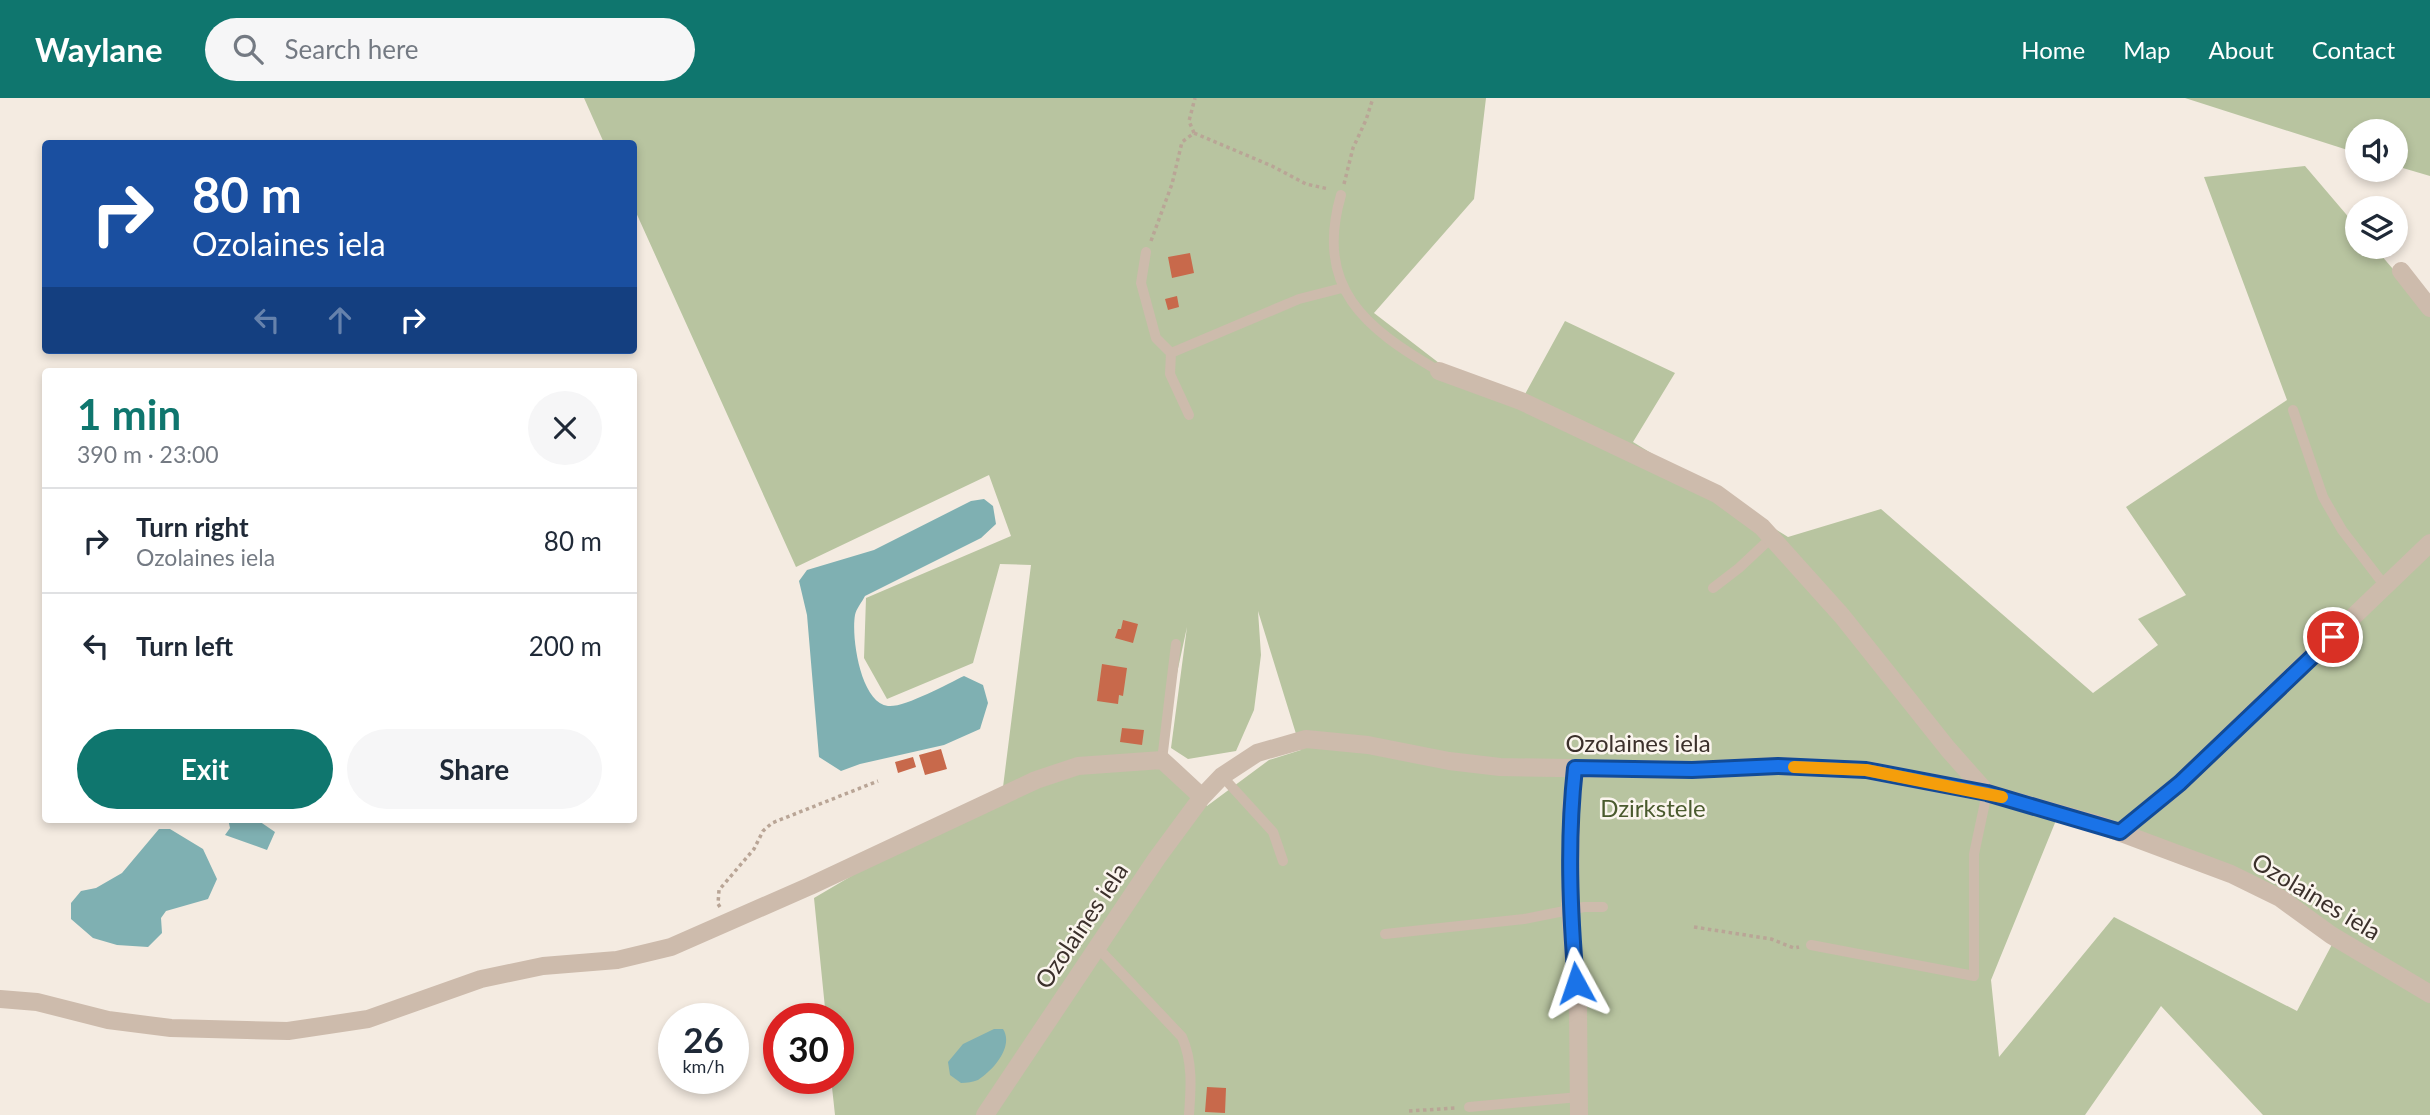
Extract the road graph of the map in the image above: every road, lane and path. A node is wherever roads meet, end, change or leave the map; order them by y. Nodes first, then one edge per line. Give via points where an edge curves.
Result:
1 (1195, 98) edge
2 (1373, 98) edge
3 (1194, 133) junction
4 (1341, 195) junction
5 (1146, 252) joint
6 (2401, 271) dead end
7 (1342, 288) junction
8 (2430, 308) edge
9 (1171, 353) junction
10 (1439, 371) joint
11 (2293, 410) dead end
12 (1189, 415) dead end
13 (1771, 538) junction
14 (2430, 543) edge
15 (2385, 586) junction
16 (1713, 588) dead end
17 (1177, 644) dead end
18 (1162, 760) junction
19 (1575, 768) junction
20 (1222, 776) junction
21 (878, 781) dead end
22 (1987, 793) junction
23 (1202, 797) junction
24 (2120, 832) junction
25 (1283, 861) dead end
26 (1603, 907) dead end
27 (1570, 910) junction
28 (732, 921) junction
29 (1694, 927) dead end
30 (1385, 934) dead end
31 (1811, 945) joint
32 (1098, 948) junction
33 (2430, 993) edge
34 (0, 999) edge
35 (1579, 1106) edge
36 (1469, 1107) joint
37 (1409, 1111) dead end
38 (985, 1115) edge
39 (1189, 1115) edge

1 - 3 path via 1189,121
2 - 4 path
3 - 4 path
3 - 5 path via 1182,142 1172,184
4 - 7 lane via 1332,252
5 - 9 lane via 1141,283 1156,338
6 - 8 street
7 - 9 lane via 1299,299
7 - 10 lane via 1377,330
9 - 12 lane via 1170,374
10 - 13 street via 1521,401 1717,494
11 - 15 lane via 2323,497
13 - 16 lane
13 - 22 street via 1842,616
14 - 15 street
15 - 24 street via 2189,775
17 - 18 lane
18 - 23 street
18 - 28 street via 1078,766 1036,780
19 - 20 street, Ozolaines iela via 1500,767 1307,739 1257,752
19 - 22 street, Ozolaines iela via 1866,770
19 - 27 street
20 - 23 street, Ozolaines iela
20 - 25 lane via 1273,832
21 - 28 path via 772,822 719,890 718,904
22 - 24 street, Ozolaines iela
22 - 31 lane via 1974,854 1974,976
23 - 32 street, Ozolaines iela
24 - 33 street, Ozolaines iela via 2231,874 2280,898 2331,935
26 - 27 lane
27 - 30 lane
27 - 35 street via 1578,1007
28 - 34 street via 671,947 617,960 543,966 481,979 368,1019 288,1031 158,1026
29 - 31 path via 1771,939 1794,948
32 - 38 street, Ozolaines iela
32 - 39 lane via 1182,1037 1191,1083
35 - 36 lane
36 - 37 path

